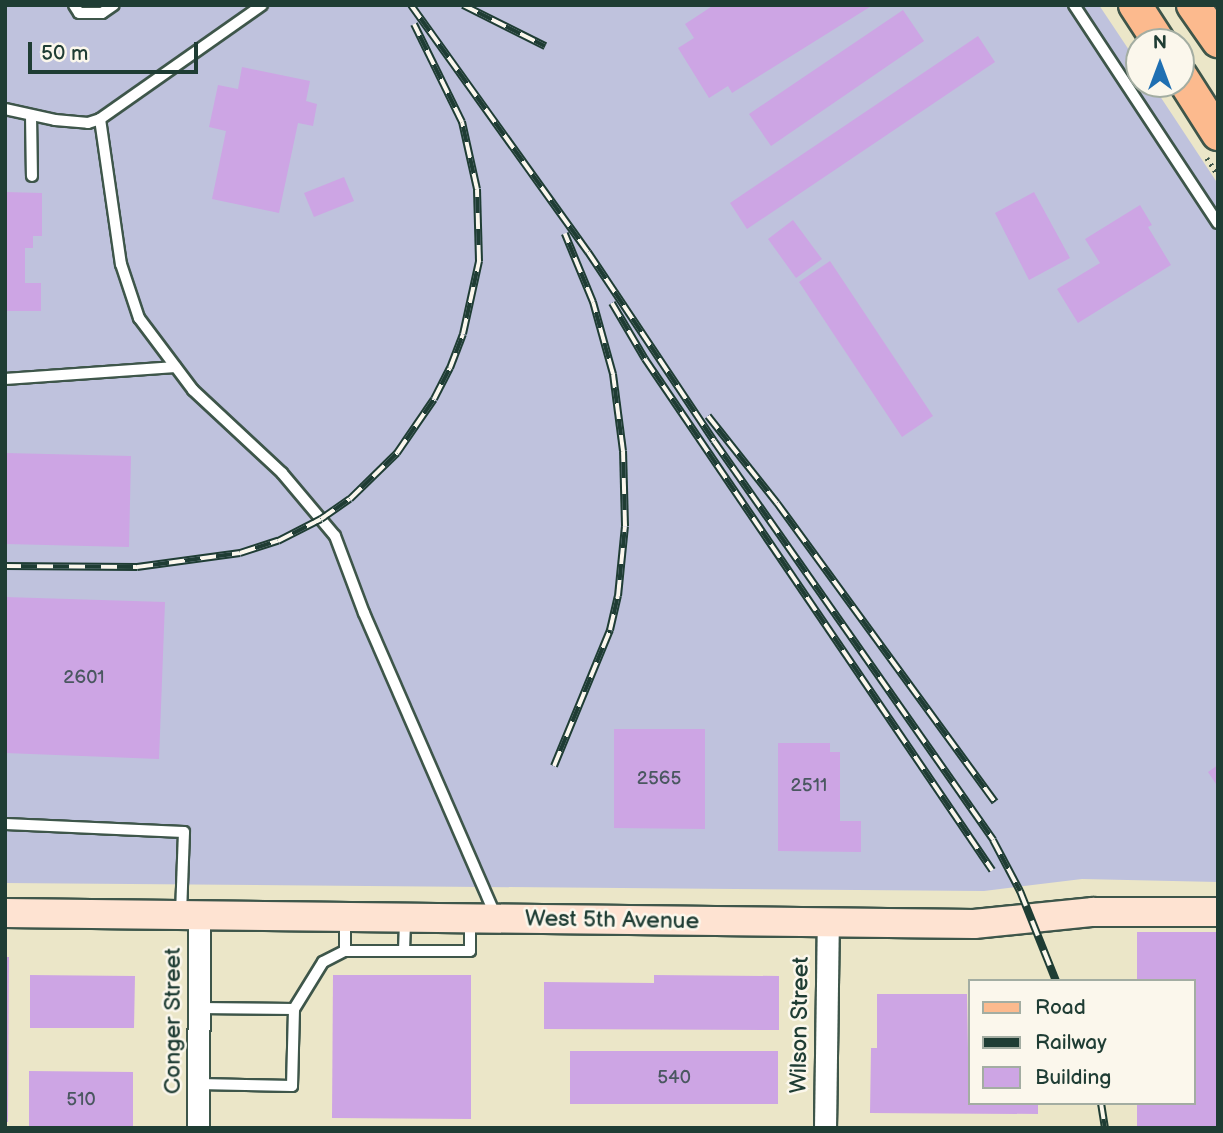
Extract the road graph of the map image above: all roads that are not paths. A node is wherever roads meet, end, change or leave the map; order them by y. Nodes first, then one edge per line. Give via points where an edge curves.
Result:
1 (74, 5) edge
2 (114, 5) edge
3 (261, 5) edge
4 (1074, 5) edge
5 (1135, 5) edge
6 (1193, 5) edge
7 (1150, 28) edge
8 (1218, 41) edge
9 (1195, 98) edge
10 (5, 109) edge
11 (32, 116) junction
12 (100, 119) junction
13 (1218, 134) edge
14 (32, 176) dead end
15 (1218, 223) edge
16 (176, 367) junction
17 (5, 379) edge
18 (5, 824) edge
19 (1218, 912) edge
20 (5, 913) edge
21 (190, 914) junction
22 (345, 916) junction
23 (405, 916) junction
24 (483, 918) junction
25 (828, 923) junction
26 (345, 951) junction
27 (404, 951) junction
28 (199, 1008) junction
29 (294, 1009) junction
30 (199, 1084) junction
31 (198, 1128) edge
32 (825, 1128) edge

1 - 2 lane via 79,13 102,13
3 - 12 lane
4 - 15 lane
5 - 7 main road
6 - 8 main road
9 - 13 main road
10 - 11 lane
11 - 12 lane via 88,123
11 - 14 lane
12 - 16 lane via 121,264 139,318
16 - 17 lane
16 - 24 lane via 193,390 282,473 335,536
18 - 21 lane via 184,832
19 - 25 street, West 5th Avenue via 1093,912 974,924
20 - 21 street, West 5th Avenue
21 - 22 street, West 5th Avenue
21 - 28 street, Conger Street
22 - 23 street, West 5th Avenue
22 - 26 lane
23 - 24 street, West 5th Avenue
23 - 27 lane
24 - 25 street, West 5th Avenue
24 - 27 lane via 470,951
25 - 32 street, Wilson Street
26 - 27 lane
26 - 29 lane via 323,962
28 - 29 lane
28 - 30 street, Conger Street
29 - 30 lane via 292,1086
30 - 31 street, Conger Street

